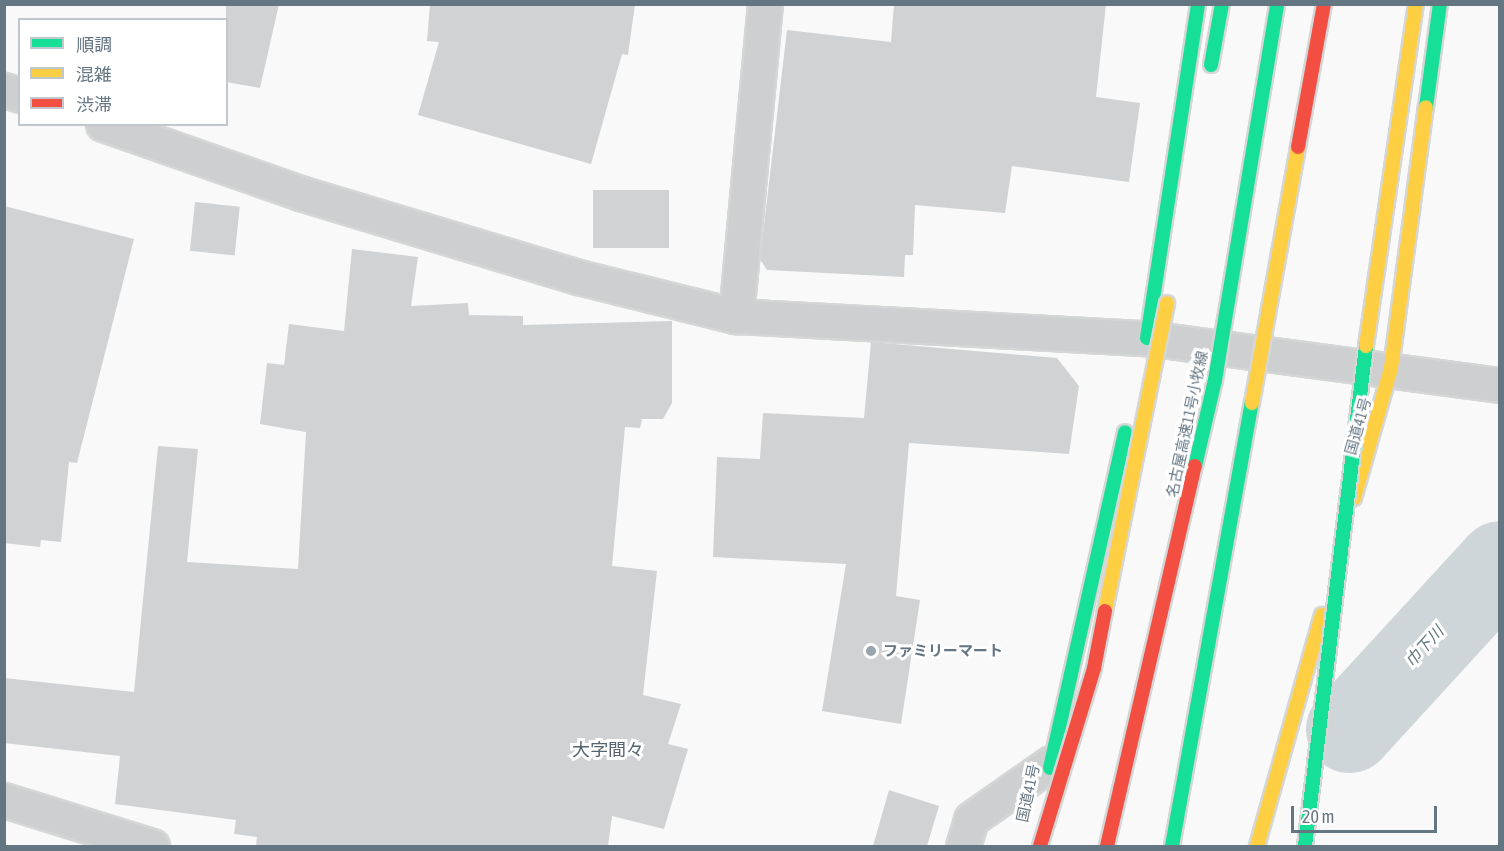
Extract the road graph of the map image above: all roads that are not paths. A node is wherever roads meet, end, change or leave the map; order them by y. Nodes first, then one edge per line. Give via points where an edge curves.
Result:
1 (765, 4) edge
2 (1198, 4) edge
3 (1222, 4) edge
4 (1278, 4) edge
5 (1324, 4) edge
6 (1416, 4) edge
7 (1440, 4) edge
8 (1207, 85) dead end
9 (109, 126) edge
10 (1181, 223) dead end
11 (736, 316) junction
12 (1147, 338) junction
13 (1391, 369) junction
14 (1500, 385) edge
15 (1051, 763) junction
16 (4, 800) edge
17 (152, 846) edge
18 (963, 846) edge
19 (1033, 846) edge
20 (1040, 846) edge
21 (1107, 846) edge
22 (1172, 846) edge
23 (1257, 846) edge
24 (1305, 846) edge

1 - 11 street
2 - 12 highway, 国道41号
3 - 8 highway
4 - 21 highway, 名古屋高速11号小牧線, bridge via 1215,380
5 - 22 highway, bridge
6 - 24 highway, bridge via 1351,445
7 - 13 highway, 国道41号
9 - 11 street via 300,194 545,267
10 - 20 highway, bridge via 1094,668
11 - 12 street
12 - 13 street
12 - 15 highway, 国道41号
13 - 14 street
13 - 23 highway, 国道41号
15 - 18 street via 971,819
15 - 19 highway, 国道41号
16 - 17 street

